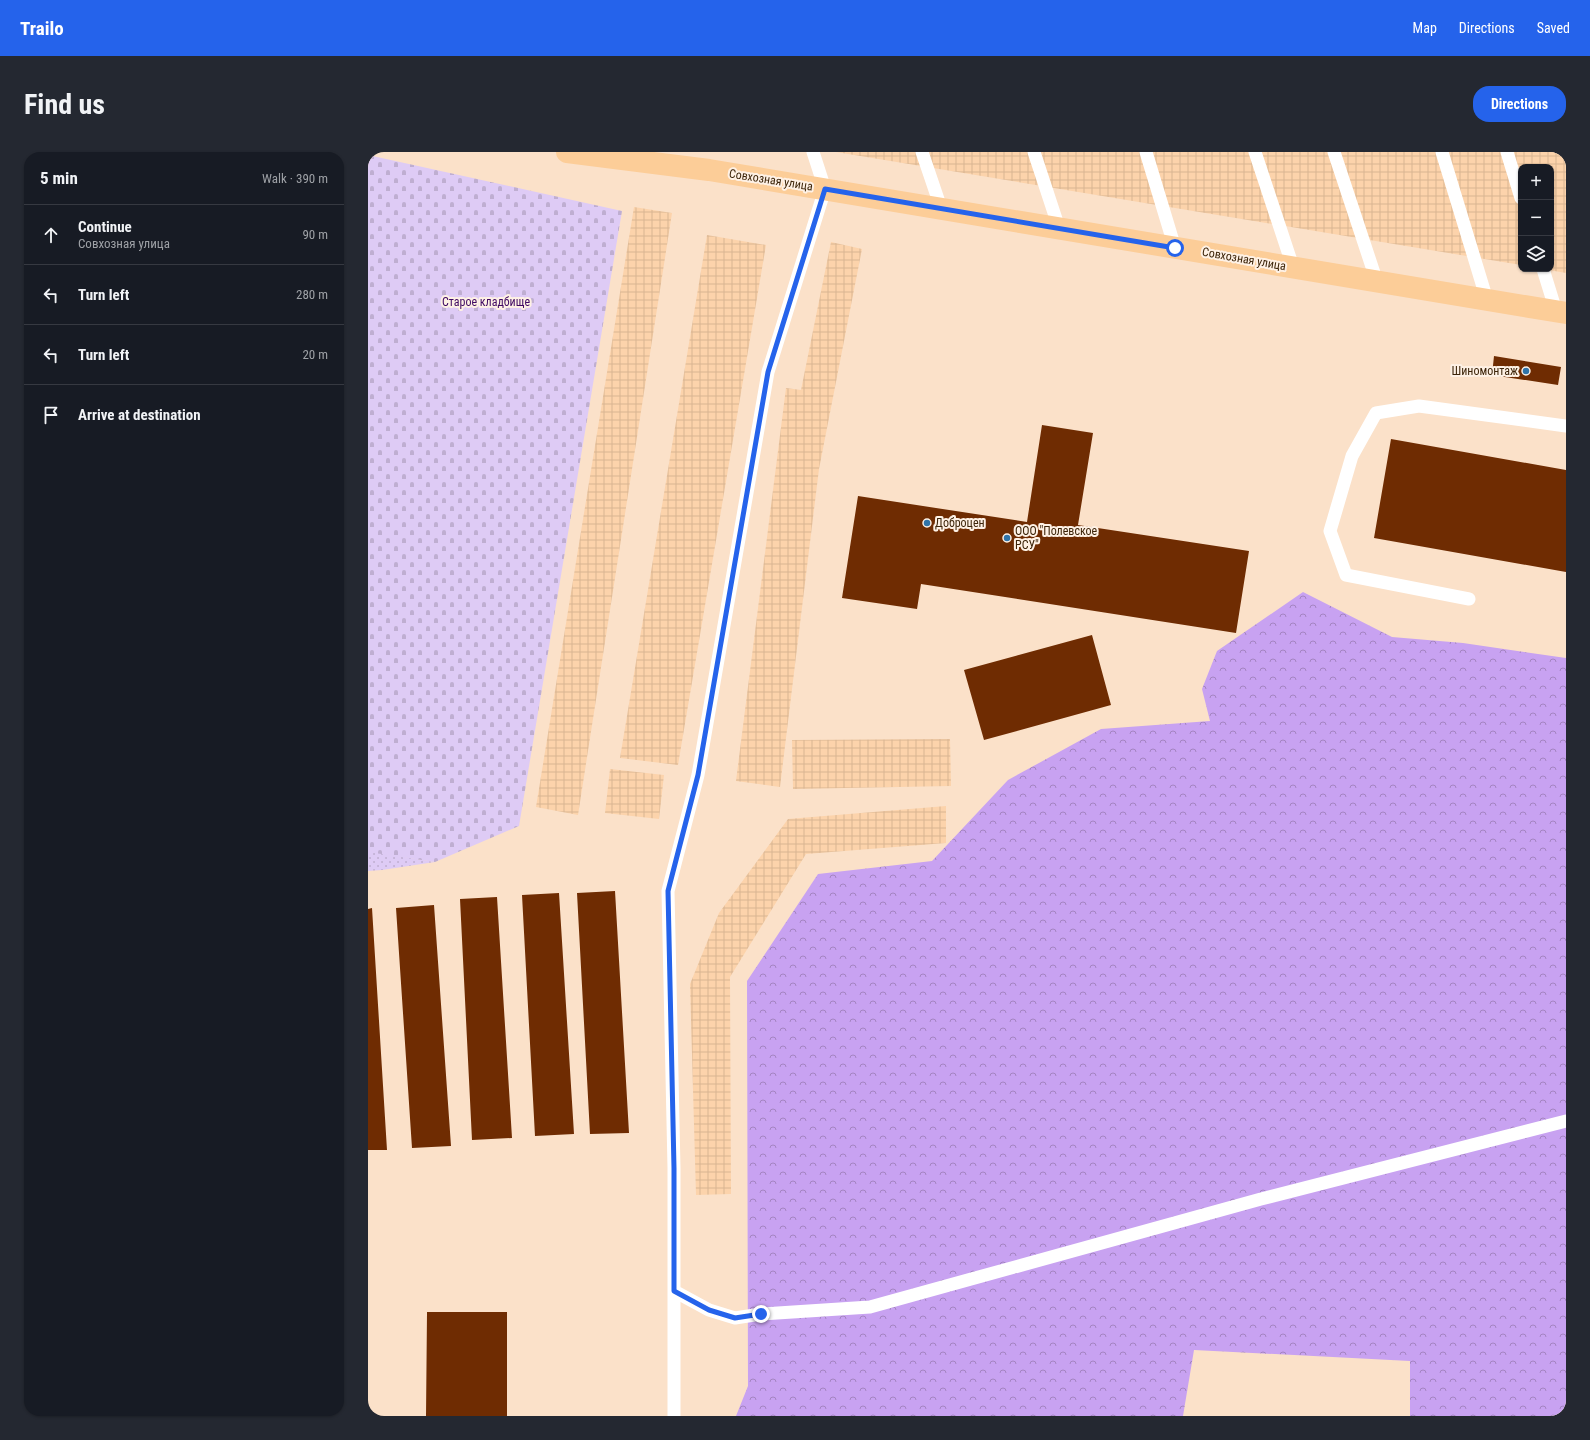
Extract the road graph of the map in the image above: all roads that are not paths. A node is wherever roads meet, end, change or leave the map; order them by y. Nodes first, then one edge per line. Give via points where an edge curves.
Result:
1 (567, 152) edge
2 (813, 152) edge
3 (922, 152) edge
4 (1034, 152) edge
5 (1146, 152) edge
6 (1255, 152) edge
7 (1334, 152) edge
8 (1442, 152) edge
9 (1507, 152) edge
10 (1518, 188) edge
11 (825, 189) junction
12 (941, 208) junction
13 (1059, 228) junction
14 (1175, 248) junction
15 (1293, 268) junction
16 (1544, 272) edge
17 (1377, 282) junction
18 (1487, 300) junction
19 (1561, 312) edge
20 (1566, 426) edge
21 (1469, 599) dead end
22 (1566, 1121) edge
23 (674, 1291) junction
24 (674, 1416) edge

1 - 11 main road, Совхозная улица via 709,170
2 - 11 lane
3 - 12 lane
4 - 13 lane
5 - 14 lane
6 - 15 lane
7 - 17 lane
8 - 18 lane
9 - 10 lane
11 - 12 main road, Совхозная улица
11 - 23 lane via 768,372 698,775 668,891
12 - 13 main road, Совхозная улица
13 - 14 main road, Совхозная улица
14 - 15 main road, Совхозная улица
15 - 17 main road, Совхозная улица
16 - 19 lane
17 - 18 main road, Совхозная улица
18 - 19 main road, Совхозная улица
20 - 21 lane via 1419,406 1376,413 1352,456 1330,531 1346,575
22 - 23 lane via 1261,1199 870,1307 735,1318 709,1310
23 - 24 lane

